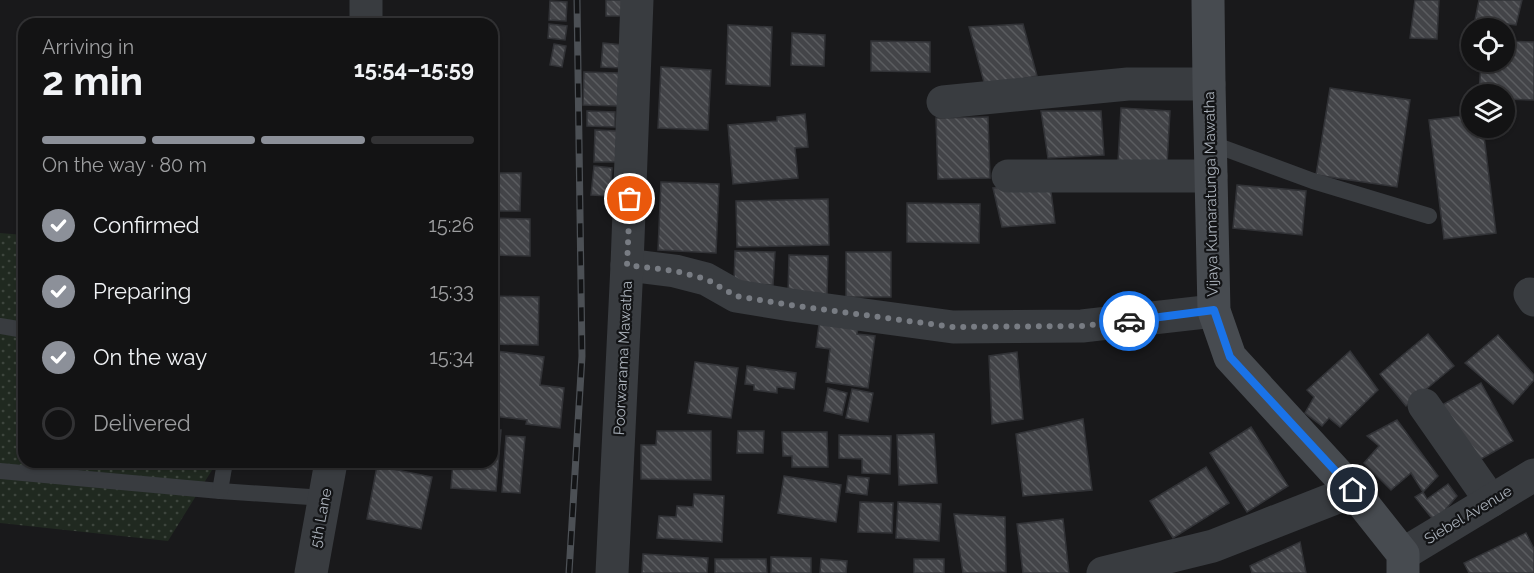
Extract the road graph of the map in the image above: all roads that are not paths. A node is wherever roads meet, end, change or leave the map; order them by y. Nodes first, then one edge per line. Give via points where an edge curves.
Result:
1 (366, 0) edge
2 (637, 0) edge
3 (1208, 0) edge
4 (366, 18) edge
5 (1209, 84) junction
6 (944, 102) dead end
7 (1210, 143) junction
8 (1008, 176) dead end
9 (1211, 176) junction
10 (1430, 216) dead end
11 (627, 265) junction
12 (1214, 310) junction
13 (0, 326) edge
14 (18, 329) edge
15 (1424, 405) dead end
16 (224, 468) edge
17 (330, 468) edge
18 (0, 471) edge
19 (1534, 475) edge
20 (1353, 490) junction
21 (220, 491) junction
22 (325, 498) junction
23 (1491, 501) junction
24 (1403, 564) edge
25 (311, 573) edge
26 (612, 573) edge
27 (1103, 573) edge

1 - 4 street
2 - 11 street, Poorwarama Mawatha
3 - 5 main road, Vijaya Kumaratunga Mawatha
5 - 6 street via 1128,84
5 - 7 main road, Vijaya Kumaratunga Mawatha
7 - 9 main road, Vijaya Kumaratunga Mawatha
7 - 10 lane via 1313,181
8 - 9 street
9 - 12 main road, Vijaya Kumaratunga Mawatha
11 - 12 street via 706,279 736,296 953,327 1082,326
11 - 26 street, Poorwarama Mawatha
12 - 20 main road, Vijaya Kumaratunga Mawatha via 1230,357
13 - 14 lane
15 - 23 street
16 - 21 lane
17 - 22 street, 5th Lane
18 - 21 lane
19 - 23 street, Siebel Avenue
20 - 24 main road, Vijaya Kumaratunga Mawatha
20 - 27 street via 1213,546
21 - 22 lane
22 - 25 street, 5th Lane
23 - 24 street, Siebel Avenue

